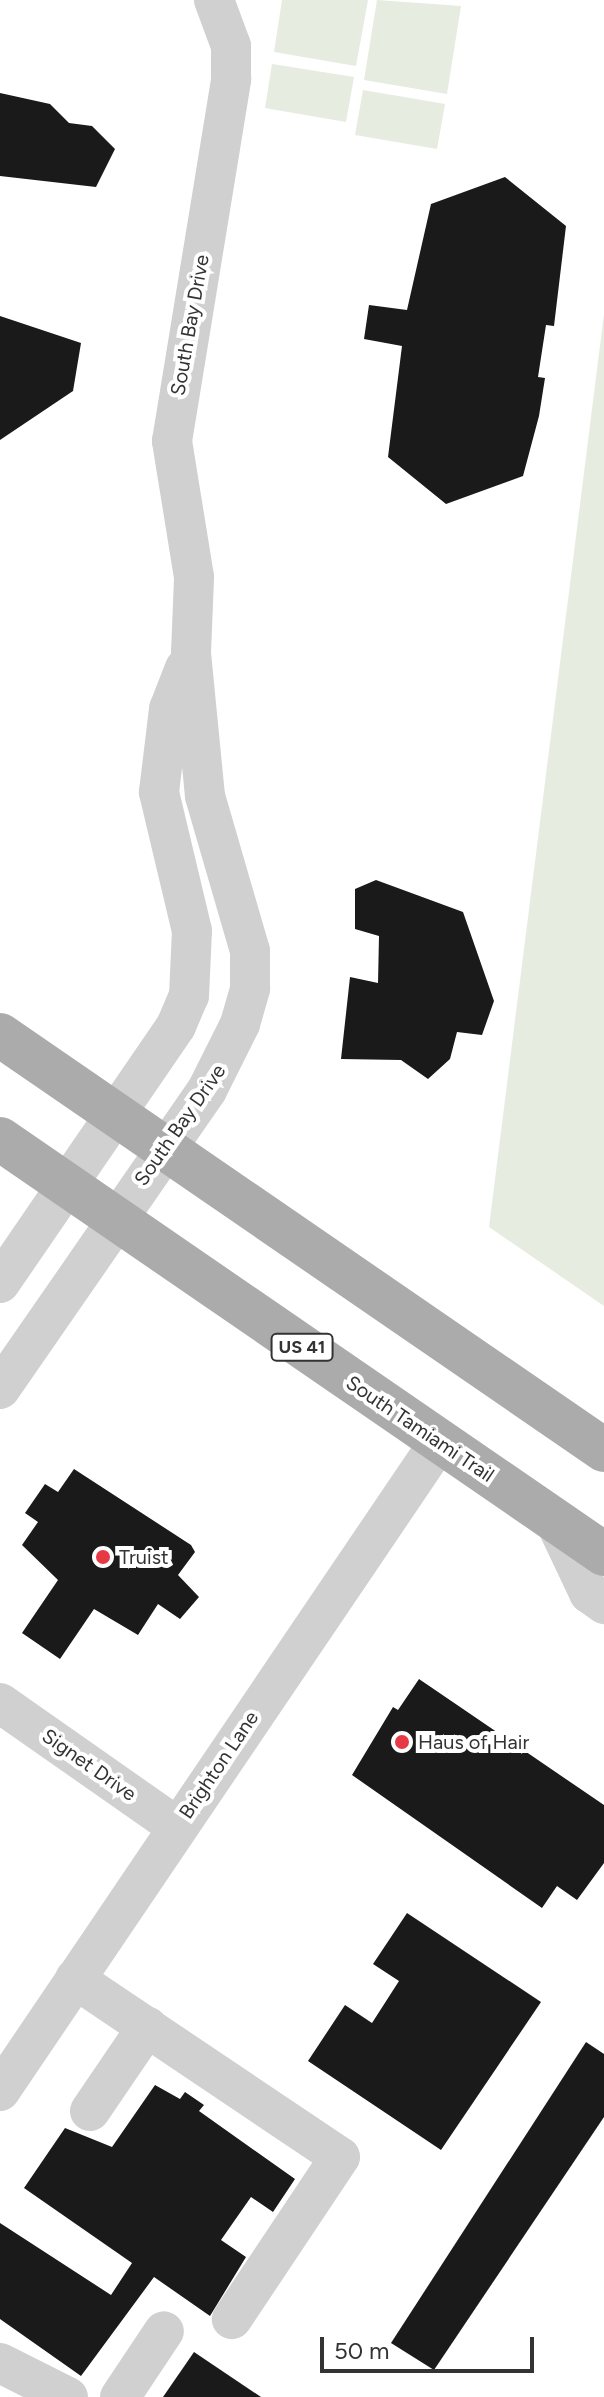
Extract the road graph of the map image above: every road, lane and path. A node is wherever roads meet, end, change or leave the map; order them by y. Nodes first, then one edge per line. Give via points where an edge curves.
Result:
1 (214, 0) edge
2 (191, 653) junction
3 (0, 1035) edge
4 (114, 1112) junction
5 (0, 1139) edge
6 (166, 1147) junction
7 (66, 1184) junction
8 (114, 1218) junction
9 (0, 1283) edge
10 (0, 1389) edge
11 (439, 1442) junction
12 (604, 1450) edge
13 (555, 1521) junction
14 (604, 1554) edge
15 (604, 1604) edge
16 (0, 1703) edge
17 (177, 1827) junction
18 (75, 1979) junction
19 (147, 2027) junction
20 (0, 2091) edge
21 (90, 2111) dead end
22 (232, 2319) dead end
23 (164, 2331) dead end
24 (0, 2363) edge
25 (68, 2397) edge
26 (120, 2397) edge

1 - 2 street, South Bay Drive via 231,46 231,79 172,441 194,577
2 - 4 street, South Bay Drive via 169,709 159,792 195,964 176,1026
2 - 6 street, South Bay Drive via 205,796 250,951 250,988 226,1058
3 - 4 main road
4 - 6 main road
4 - 7 street, South Bay Drive
5 - 7 main road, South Tamiami Trail / US 41
6 - 8 street, South Bay Drive
6 - 12 main road
7 - 8 main road, South Tamiami Trail / US 41
7 - 9 street, South Bay Drive
8 - 10 street, South Bay Drive
8 - 11 main road, South Tamiami Trail / US 41
11 - 13 main road, South Tamiami Trail / US 41
11 - 17 street, Brighton Lane
13 - 14 main road, South Tamiami Trail / US 41
13 - 15 street via 589,1593
16 - 17 street, Signet Drive
17 - 18 street, Brighton Lane
18 - 19 street
18 - 20 street, Brighton Lane
19 - 21 street
19 - 22 street via 340,2157
23 - 26 street
24 - 25 street

